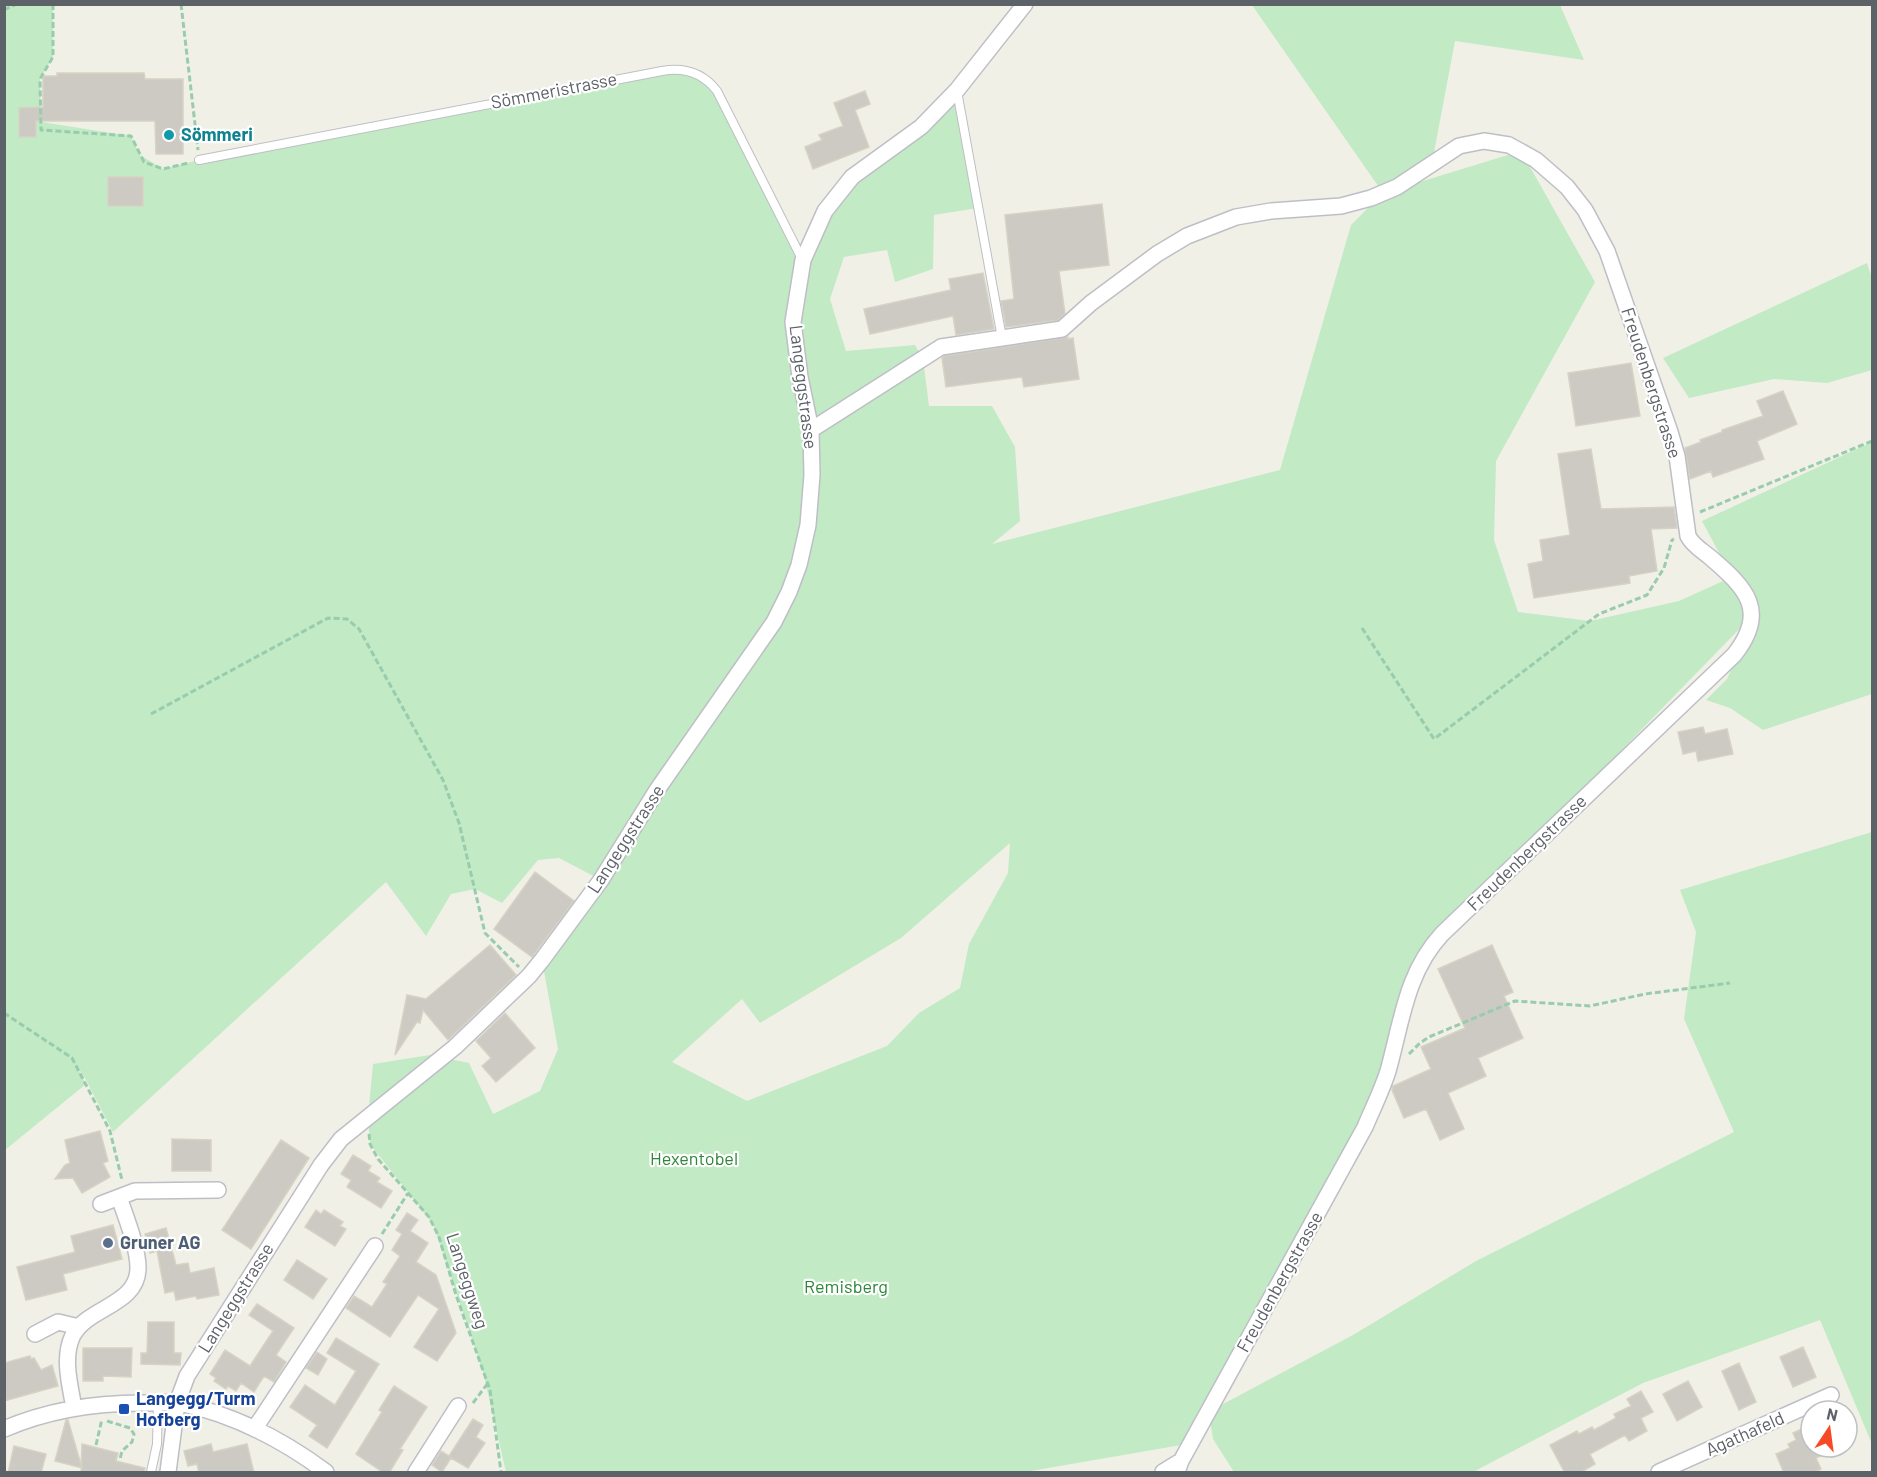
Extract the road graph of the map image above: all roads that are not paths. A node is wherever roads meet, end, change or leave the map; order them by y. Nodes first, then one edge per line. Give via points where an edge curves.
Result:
1 (1025, 4) edge
2 (957, 90) junction
3 (199, 160) road end
4 (803, 260) junction
5 (1002, 338) junction
6 (811, 430) junction
7 (218, 1190) dead end
8 (122, 1196) junction
9 (101, 1204) dead end
10 (375, 1246) road end
11 (79, 1328) junction
12 (35, 1334) dead end
13 (1831, 1395) dead end
14 (158, 1403) junction
15 (177, 1403) junction
16 (458, 1406) road end
17 (74, 1408) junction
18 (255, 1428) junction
19 (4, 1429) edge
20 (1179, 1467) edge
21 (151, 1473) edge
22 (168, 1473) edge
23 (326, 1473) edge
24 (416, 1473) edge
25 (1163, 1473) edge
26 (1659, 1473) edge

1 - 2 street, Langeggstrasse
2 - 4 street, Langeggstrasse via 921,127 852,177 825,212
2 - 5 lane
3 - 4 lane, Sömmeristrasse via 683,70 700,75 717,91
4 - 6 street, Langeggstrasse via 794,322
5 - 6 street, Freudenbergstrasse via 940,347
5 - 20 street, Freudenbergstrasse via 1062,329 1157,254 1222,222 1271,211 1349,205 1384,193 1459,146 1484,141 1509,145 1552,173 1576,198 1596,228 1677,456 1688,536 1744,590 1751,617 1742,645 1719,670 1432,945 1419,964 1369,1118
6 - 15 street, Langeggstrasse via 808,525 799,565 774,622 657,790 601,880 529,976 455,1047 342,1139 321,1165 187,1376
7 - 8 street via 135,1191
8 - 9 street
8 - 11 street via 137,1257 136,1279 132,1288
10 - 18 street
11 - 12 street via 58,1322
11 - 17 street via 69,1351
13 - 26 street, Agathafeld
14 - 15 street
14 - 17 street via 100,1413
14 - 21 lane via 157,1444
15 - 18 street
15 - 22 street, Langeggstrasse
16 - 24 street
17 - 19 street
18 - 23 street
20 - 25 street

